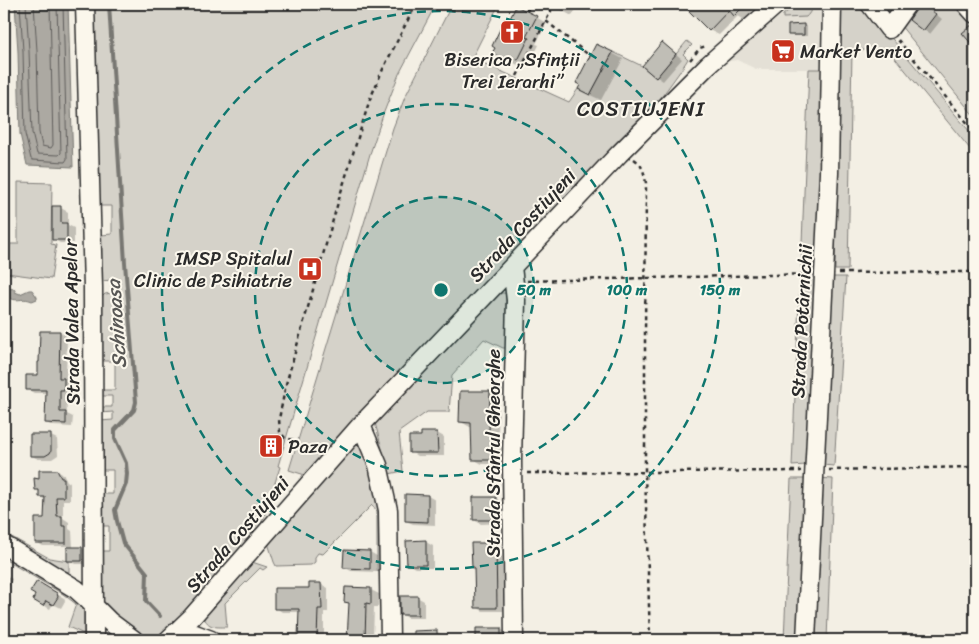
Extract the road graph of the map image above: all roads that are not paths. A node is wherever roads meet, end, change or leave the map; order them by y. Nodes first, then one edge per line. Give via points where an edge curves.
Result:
1 (85, 4) edge
2 (777, 4) edge
3 (832, 4) edge
4 (870, 4) edge
5 (907, 4) edge
6 (966, 4) edge
7 (975, 14) edge
8 (513, 274) junction
9 (361, 425) junction
10 (4, 545) edge
11 (94, 607) junction
12 (192, 617) junction
13 (110, 622) junction
14 (173, 636) edge
15 (94, 639) edge
16 (134, 640) edge
17 (210, 640) edge
18 (215, 640) edge
19 (390, 640) edge
20 (514, 640) edge
21 (806, 640) edge

1 - 11 street, Strada Valea Apelor via 93,287
2 - 8 street, Strada Costiujeni via 708,65 618,154
3 - 21 street, Strada Potârnichii via 829,173
4 - 5 street via 888,29
6 - 7 street
8 - 9 street, Strada Costiujeni
8 - 20 street, Strada Sfântul Gheorghe via 516,300 512,473
9 - 12 street, Strada Costiujeni
9 - 19 street via 378,465 388,510
10 - 11 street via 76,589
11 - 13 street
11 - 15 street, Strada Valea Apelor
12 - 14 street, Strada Costiujeni
12 - 18 street
13 - 15 street via 98,628
13 - 16 street
14 - 17 street

